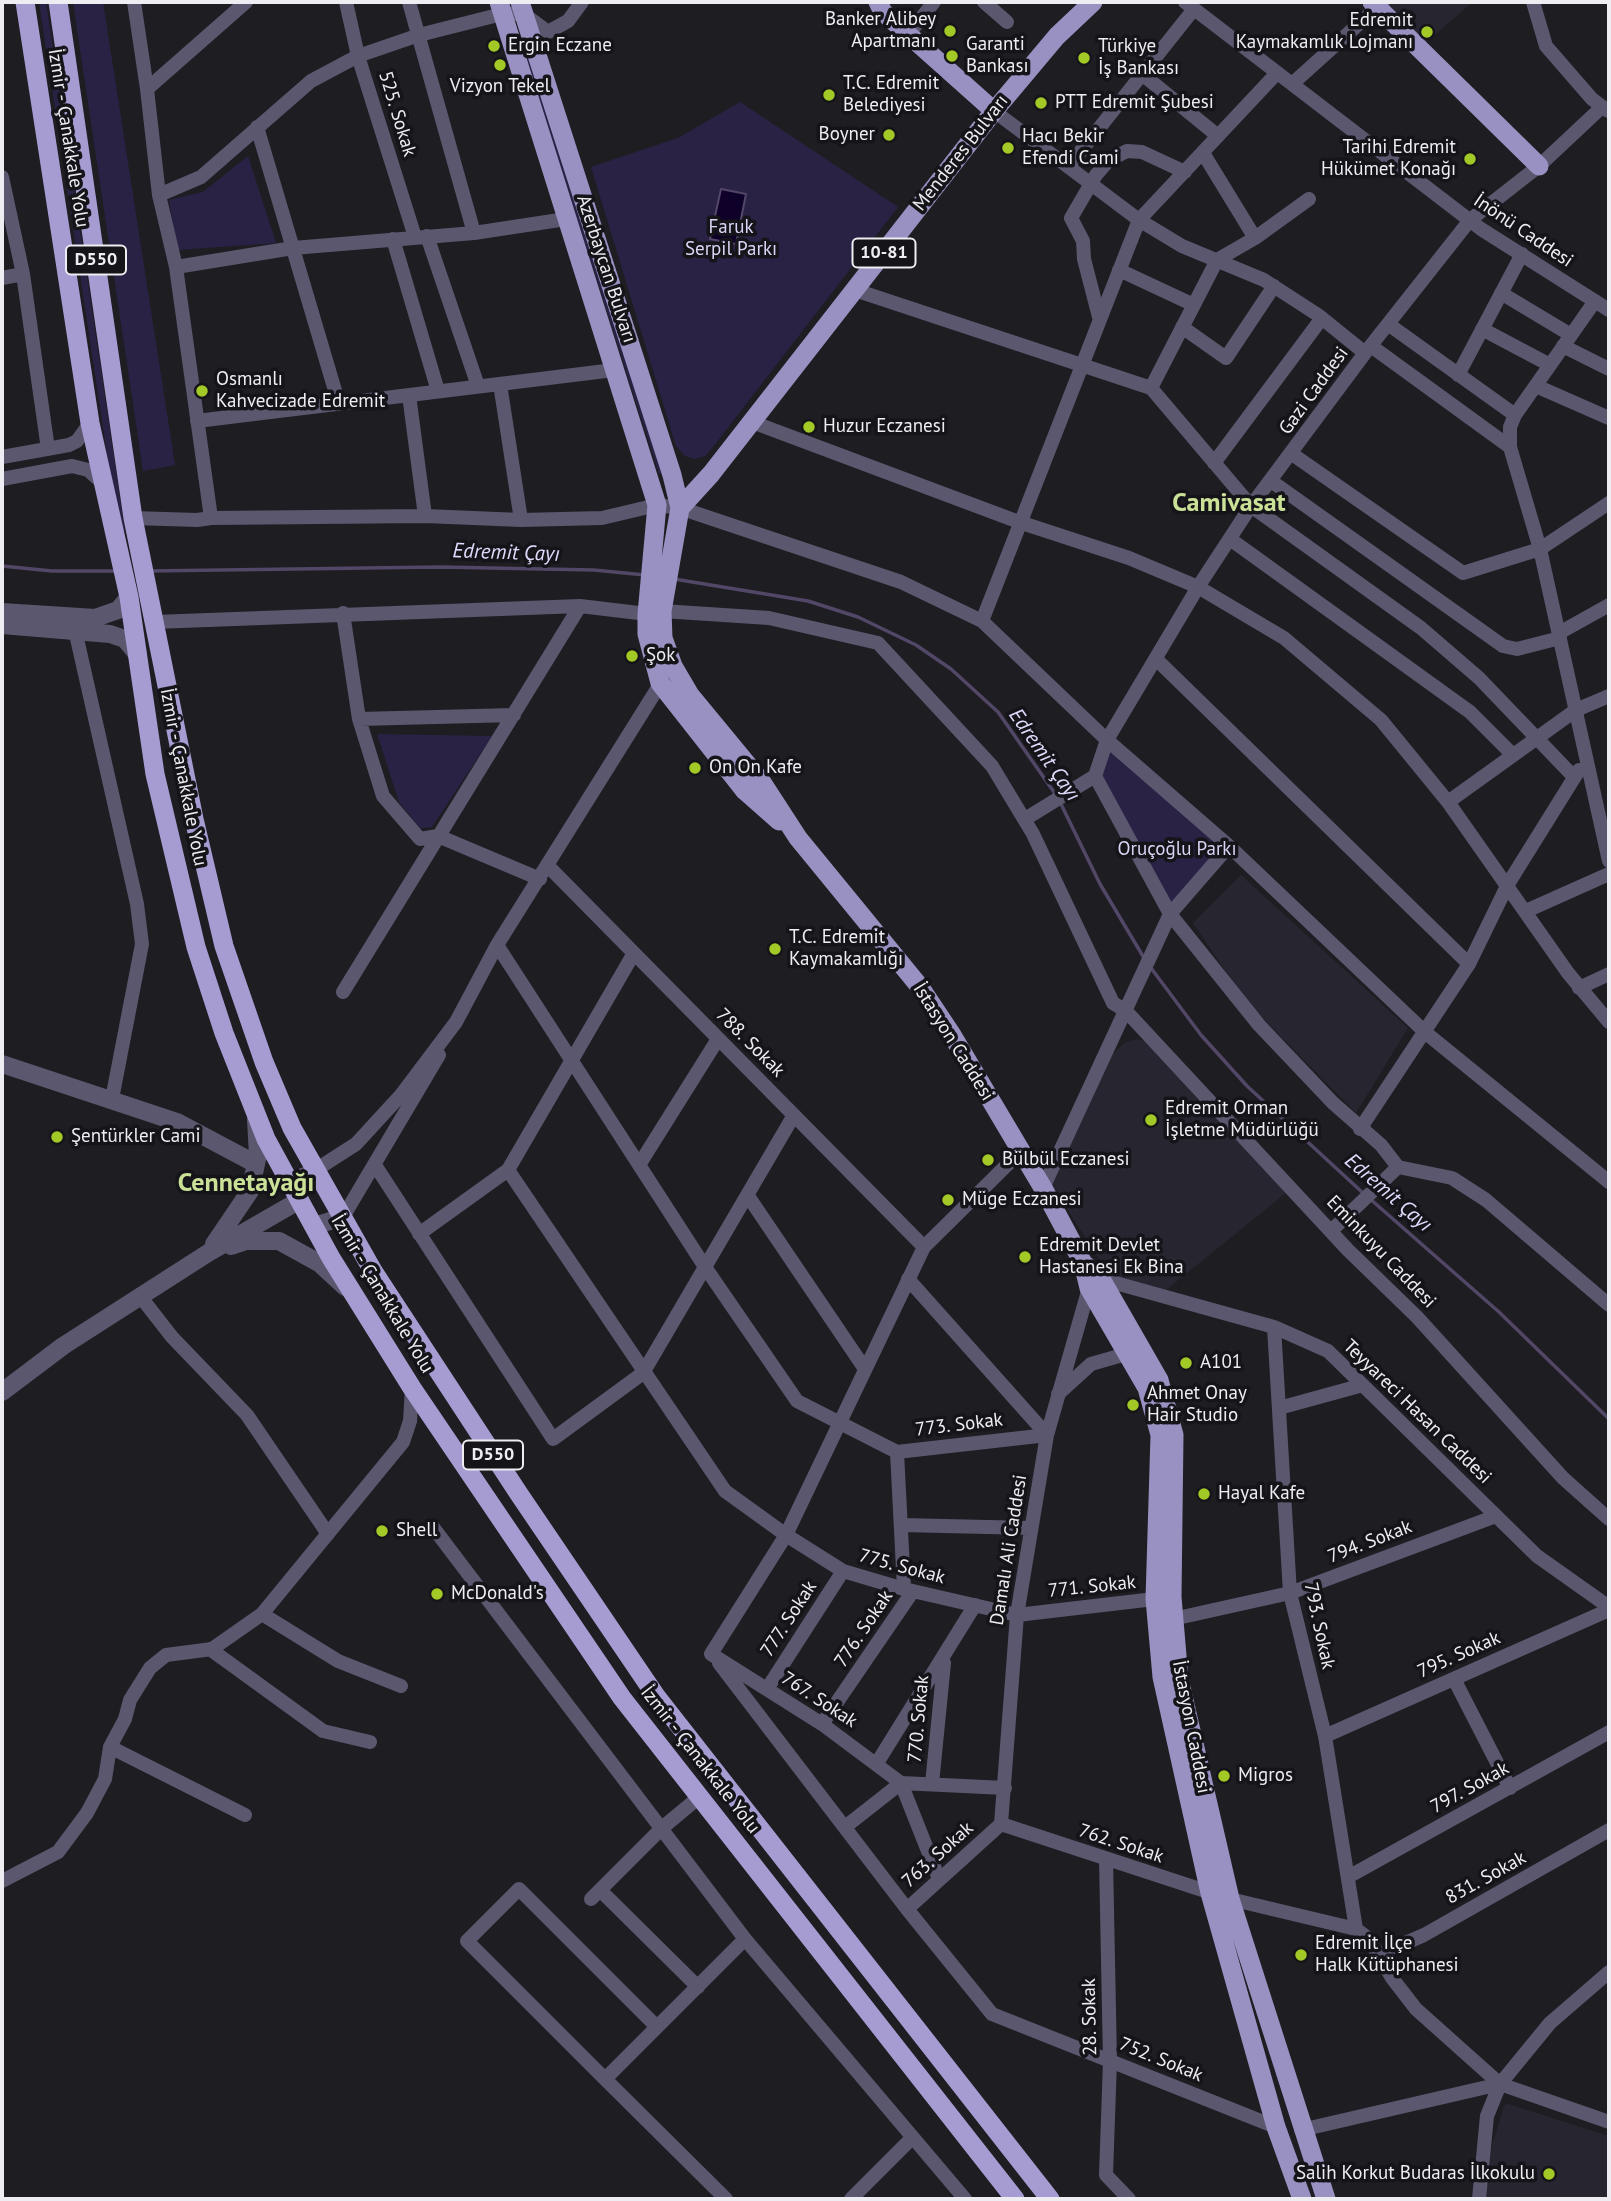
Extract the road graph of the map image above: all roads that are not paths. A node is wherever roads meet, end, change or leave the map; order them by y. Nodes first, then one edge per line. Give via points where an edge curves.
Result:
1 (25, 2) edge
2 (58, 2) edge
3 (134, 2) edge
4 (346, 2) edge
5 (409, 2) edge
6 (582, 2) edge
7 (878, 2) edge
8 (894, 2) edge
9 (934, 2) edge
10 (984, 2) edge
11 (1093, 2) edge
12 (1533, 2) edge
13 (243, 3) edge
14 (1380, 3) edge
15 (1190, 5) edge
16 (501, 8) edge
17 (522, 8) edge
18 (1007, 22) dead end
19 (419, 35) junction
20 (908, 35) junction
21 (358, 56) junction
22 (1277, 73) junction
23 (1142, 74) junction
24 (1292, 84) junction
25 (147, 89) junction
26 (1606, 109) edge
27 (994, 111) junction
28 (257, 127) junction
29 (1218, 136) junction
30 (1203, 152) junction
31 (1543, 163) junction
32 (1069, 166) junction
33 (1185, 172) junction
34 (2, 177) edge
35 (1092, 185) junction
36 (159, 195) junction
37 (1309, 199) dead end
38 (566, 219) junction
39 (1139, 220) junction
40 (1471, 220) junction
41 (474, 233) junction
42 (421, 236) junction
43 (1255, 238) junction
44 (393, 239) junction
45 (293, 248) junction
46 (1522, 254) junction
47 (1217, 260) junction
48 (176, 267) junction
49 (1119, 270) junction
50 (23, 274) junction
51 (2, 278) edge
52 (1274, 286) junction
53 (855, 290) junction
54 (1501, 293) junction
55 (1595, 301) junction
56 (1194, 305) junction
57 (1609, 310) edge
58 (1099, 317) junction
59 (1322, 318) junction
60 (1388, 324) junction
61 (1182, 327) junction
62 (1482, 329) junction
63 (1567, 341) junction
64 (1368, 350) junction
65 (1550, 365) junction
66 (1083, 366) junction
67 (1609, 369) edge
68 (614, 370) junction
69 (1458, 375) junction
70 (499, 384) junction
71 (478, 386) junction
72 (1536, 386) junction
73 (1151, 388) junction
74 (438, 391) junction
75 (409, 395) junction
76 (339, 404) junction
77 (1515, 415) junction
78 (1609, 418) edge
79 (197, 421) junction
80 (752, 422) junction
81 (90, 423) junction
82 (1510, 447) junction
83 (48, 449) junction
84 (1292, 454) junction
85 (2, 457) edge
86 (1214, 463) junction
87 (2, 479) edge
88 (1271, 481) junction
89 (107, 488) junction
90 (1609, 503) edge
91 (657, 505) junction
92 (1251, 506) junction
93 (680, 508) junction
94 (425, 516) junction
95 (211, 518) junction
96 (521, 520) junction
97 (134, 522) junction
98 (1019, 523) junction
99 (664, 536) junction
100 (1230, 539) junction
101 (1540, 549) junction
102 (1198, 587) junction
103 (129, 596) junction
104 (1609, 605) edge
105 (580, 606) junction
106 (655, 607) junction
107 (2, 612) edge
108 (153, 612) junction
109 (344, 613) junction
110 (982, 621) junction
111 (74, 624) junction
112 (2, 625) edge
113 (1560, 636) junction
114 (138, 655) junction
115 (1156, 659) junction
116 (673, 666) junction
117 (660, 682) junction
118 (1609, 696) edge
119 (1576, 710) junction
120 (514, 715) junction
121 (359, 719) junction
122 (1539, 737) junction
123 (1107, 740) junction
124 (1513, 755) junction
125 (1587, 757) junction
126 (1095, 776) junction
127 (1574, 777) junction
128 (1448, 802) junction
129 (1025, 819) junction
130 (438, 836) junction
131 (798, 838) junction
132 (1229, 846) junction
133 (1609, 861) edge
134 (544, 872) junction
135 (1609, 874) edge
136 (1508, 884) junction
137 (1527, 911) junction
138 (1170, 914) junction
139 (497, 945) junction
140 (634, 953) junction
141 (1469, 964) junction
142 (1609, 974) edge
143 (1579, 988) junction
144 (343, 992) dead end
145 (1127, 1007) junction
146 (456, 1022) junction
147 (1609, 1022) edge
148 (1426, 1033) junction
149 (718, 1038) junction
150 (572, 1062) junction
151 (2, 1063) edge
152 (112, 1099) junction
153 (255, 1110) junction
154 (794, 1115) junction
155 (1360, 1129) junction
156 (1020, 1152) junction
157 (256, 1164) junction
158 (375, 1165) junction
159 (639, 1166) junction
160 (1398, 1167) junction
161 (317, 1169) junction
162 (508, 1170) junction
163 (290, 1180) junction
164 (1609, 1182) edge
165 (1043, 1188) junction
166 (748, 1196) junction
167 (300, 1200) junction
168 (343, 1217) junction
169 (314, 1226) junction
170 (1332, 1230) junction
171 (419, 1234) junction
172 (923, 1247) junction
173 (208, 1253) junction
174 (705, 1267) junction
175 (908, 1279) junction
176 (1095, 1283) junction
177 (141, 1296) junction
178 (356, 1298) junction
179 (1609, 1305) edge
180 (1274, 1327) junction
181 (1135, 1351) junction
182 (865, 1369) junction
183 (643, 1373) junction
184 (1363, 1385) junction
185 (412, 1388) junction
186 (2, 1392) edge
187 (1057, 1395) junction
188 (1279, 1408) junction
189 (839, 1424) junction
190 (1047, 1435) junction
191 (897, 1452) junction
192 (1496, 1516) junction
193 (1609, 1519) edge
194 (901, 1525) junction
195 (432, 1526) dead end
196 (1031, 1528) junction
197 (328, 1534) junction
198 (786, 1535) junction
199 (843, 1571) junction
200 (909, 1590) junction
201 (1290, 1593) junction
202 (1164, 1598) junction
203 (975, 1605) junction
204 (1609, 1608) edge
205 (262, 1614) junction
206 (1017, 1615) junction
207 (1173, 1619) junction
208 (210, 1649) junction
209 (712, 1654) junction
210 (944, 1659) junction
211 (1454, 1679) junction
212 (401, 1686) dead end
213 (767, 1689) junction
214 (822, 1724) junction
215 (1609, 1732) edge
216 (1325, 1736) junction
217 (370, 1742) dead end
218 (110, 1747) junction
219 (877, 1763) junction
220 (901, 1783) junction
221 (932, 1784) junction
222 (1005, 1788) junction
223 (1510, 1788) junction
224 (698, 1798) junction
225 (245, 1815) dead end
226 (1001, 1824) junction
227 (845, 1827) junction
228 (662, 1828) junction
229 (1609, 1830) edge
230 (1106, 1859) junction
231 (1348, 1877) junction
232 (939, 1879) junction
233 (2, 1881) edge
234 (1210, 1893) junction
235 (1230, 1899) junction
236 (907, 1909) junction
237 (1356, 1929) junction
238 (745, 1940) junction
239 (1380, 1954) junction
240 (1607, 1977) edge
241 (698, 1987) junction
242 (992, 2014) joint
243 (657, 2027) junction
244 (1111, 2061) junction
245 (605, 2080) junction
246 (1500, 2084) junction
247 (1609, 2122) edge
248 (1276, 2127) junction
249 (1301, 2130) junction
250 (912, 2138) junction
251 (726, 2199) edge
252 (851, 2199) edge
253 (965, 2199) edge
254 (1015, 2199) edge
255 (1050, 2199) edge
256 (1129, 2199) edge
257 (1302, 2199) edge
258 (1326, 2199) edge
259 (1479, 2199) edge

1 - 81 highway, İzmir - Çanakkale Yolu
2 - 97 highway, İzmir - Çanakkale Yolu / D550
3 - 25 street
4 - 21 street, 525. Sokak
5 - 19 street
6 - 17 street via 568,21 548,32
7 - 20 main road
8 - 20 main road
9 - 20 street
10 - 18 street
11 - 27 main road, Menderes Bulvarı / 10-81 via 1057,36
12 - 26 street via 1546,46
13 - 25 street
14 - 24 street
14 - 31 main road
15 - 22 street, İnönü Caddesi
15 - 23 street
16 - 17 street
16 - 19 street
16 - 38 main road, Azerbaycan Bulvarı
17 - 93 main road, Azerbaycan Bulvarı
19 - 21 street
19 - 41 street
20 - 27 main road
21 - 28 street via 311,81
21 - 42 street, 525. Sokak
22 - 24 street, İnönü Caddesi
22 - 29 street
23 - 29 street
23 - 32 street
24 - 40 street, İnönü Caddesi
25 - 36 street
26 - 31 street, Gazi Caddesi
27 - 32 street
27 - 53 main road, Menderes Bulvarı / 10-81
28 - 36 street via 201,177
28 - 45 street
29 - 30 street
30 - 33 street
30 - 43 street
31 - 40 street, Gazi Caddesi
32 - 35 street
33 - 35 street via 1142,152 1127,151 1109,160
33 - 39 street
34 - 50 street
35 - 39 street
35 - 58 street via 1071,218 1083,241
36 - 48 street
37 - 43 street
38 - 41 street
38 - 68 main road, Azerbaycan Bulvarı
39 - 47 street via 1182,246
39 - 49 street
40 - 46 street, İnönü Caddesi
40 - 60 street, Gazi Caddesi
41 - 42 street
42 - 44 street
42 - 71 street, 525. Sokak
43 - 47 street
44 - 45 street
44 - 74 street
45 - 48 street
45 - 76 street
46 - 54 street
46 - 55 street, İnönü Caddesi
47 - 52 street
47 - 56 street
48 - 79 street
49 - 56 street
49 - 58 street
50 - 51 street
50 - 83 street
52 - 59 street
52 - 61 street via 1226,358
53 - 66 street
53 - 80 main road, Menderes Bulvarı / 10-81
54 - 62 street
54 - 63 street
55 - 57 street, İnönü Caddesi
55 - 63 street
56 - 61 street
58 - 66 street
59 - 64 street
59 - 86 street
60 - 64 street, Gazi Caddesi
60 - 69 street
61 - 73 street
62 - 65 street
62 - 69 street
63 - 65 street
63 - 67 street
64 - 82 street
64 - 84 street, Gazi Caddesi
65 - 72 street
66 - 73 street
66 - 98 street
68 - 70 street
68 - 91 main road, Azerbaycan Bulvarı
69 - 77 street
70 - 71 street
70 - 96 street
71 - 74 street
72 - 77 street
72 - 78 street
73 - 86 street
74 - 75 street
75 - 76 street
75 - 94 street
76 - 79 street
77 - 82 street
79 - 95 street
80 - 93 main road, Menderes Bulvarı / 10-81
80 - 98 street
81 - 83 street via 77,441
81 - 89 highway, İzmir - Çanakkale Yolu
82 - 101 street
83 - 85 street
84 - 88 street, Gazi Caddesi
84 - 101 street via 1463,573
86 - 92 street
87 - 89 street via 79,467
88 - 92 street, Gazi Caddesi
88 - 113 street via 1503,646 1517,649
89 - 103 highway, İzmir - Çanakkale Yolu
90 - 101 street
91 - 93 street
91 - 96 street via 602,518
91 - 99 main road, Azerbaycan Bulvarı
92 - 100 street, Gazi Caddesi
92 - 122 street via 1421,628
93 - 99 main road, Azerbaycan Bulvarı
93 - 110 street via 901,582
94 - 95 street
94 - 96 street
95 - 97 street
97 - 108 highway, İzmir - Çanakkale Yolu / D550
98 - 102 street via 1129,558
98 - 110 street
99 - 106 main road
100 - 102 street, Gazi Caddesi
100 - 124 street via 1470,712
101 - 113 street
102 - 115 street, Gazi Caddesi
102 - 128 street via 1284,638 1381,720
103 - 111 street via 118,610
103 - 114 highway, İzmir - Çanakkale Yolu
104 - 113 street
105 - 106 street, Eminkuyu Caddesi
105 - 109 street, Eminkuyu Caddesi
105 - 120 street
106 - 116 main road, İstasyon Caddesi
106 - 117 main road, İstasyon Caddesi via 647,634
106 - 129 street, Eminkuyu Caddesi via 769,618 878,643 992,766
107 - 111 street
108 - 109 street, Eminkuyu Caddesi
108 - 161 highway, İzmir - Çanakkale Yolu / D550 via 224,946 264,1062 292,1128
109 - 121 street
110 - 123 street
111 - 112 street
111 - 114 street via 125,639
111 - 152 street via 142,944
113 - 119 street
114 - 153 highway, İzmir - Çanakkale Yolu via 155,774 196,947
115 - 123 street, Gazi Caddesi
115 - 141 street
116 - 117 street
116 - 131 main road, İstasyon Caddesi via 690,695 761,781
117 - 131 main road, İstasyon Caddesi via 745,791
117 - 134 street
118 - 119 street
119 - 122 street
119 - 125 street
120 - 121 street
120 - 130 street
121 - 130 street via 383,796 420,839
122 - 124 street
122 - 127 street
123 - 126 street, Gazi Caddesi
123 - 132 street
124 - 128 street
125 - 127 street
125 - 133 street
126 - 129 street
126 - 138 street
127 - 136 street
128 - 136 street
129 - 145 street, Eminkuyu Caddesi via 1113,1003
130 - 134 street
130 - 144 street
131 - 156 main road, İstasyon Caddesi via 920,987
132 - 138 street
132 - 148 street
134 - 139 street
134 - 140 street, 788. Sokak
135 - 137 street
136 - 137 street
136 - 141 street
137 - 143 street
138 - 145 street
138 - 155 street via 1259,1025
139 - 146 street
139 - 150 street, 773. Sokak
140 - 149 street, 788. Sokak
140 - 150 street
141 - 148 street
142 - 143 street
143 - 147 street
145 - 165 street
145 - 170 street, Eminkuyu Caddesi
146 - 158 street
146 - 161 street via 401,1095 356,1144
148 - 155 street
148 - 164 street
149 - 154 street, 788. Sokak
149 - 159 street
150 - 159 street, 773. Sokak
150 - 162 street
151 - 152 street
152 - 157 street via 177,1122
153 - 157 street
153 - 163 highway, İzmir - Çanakkale Yolu
154 - 166 street
154 - 172 street, 788. Sokak
155 - 160 street via 1381,1145
156 - 165 main road, İstasyon Caddesi
156 - 172 street
157 - 173 street via 250,1191
158 - 168 street
158 - 171 street
159 - 174 street, 773. Sokak
160 - 170 street
160 - 179 street via 1452,1178 1486,1200
161 - 163 street
161 - 168 highway, İzmir - Çanakkale Yolu / D550
162 - 171 street
162 - 183 street, 775. Sokak
163 - 167 highway, İzmir - Çanakkale Yolu
165 - 176 main road, İstasyon Caddesi
166 - 174 street
166 - 182 street
167 - 169 highway, İzmir - Çanakkale Yolu
167 - 173 street
168 - 169 street
168 - 255 highway, İzmir - Çanakkale Yolu / D550 via 440,1375 656,1696
169 - 178 highway, İzmir - Çanakkale Yolu
170 - 193 street, Eminkuyu Caddesi via 1563,1478
171 - 183 street via 553,1438
172 - 175 street
173 - 177 street
173 - 178 street via 246,1241 279,1241 319,1263
174 - 183 street
174 - 189 street, 773. Sokak via 797,1401
175 - 182 street
175 - 190 street
176 - 180 street, Teyyareci Hasan Caddesi
176 - 181 main road, İstasyon Caddesi
176 - 187 street, Damalı Ali Caddesi
177 - 186 street
177 - 197 street via 172,1337 247,1415
178 - 185 highway, İzmir - Çanakkale Yolu
180 - 184 street, Teyyareci Hasan Caddesi via 1328,1351
180 - 188 street, 793. Sokak
181 - 187 street via 1091,1364
181 - 202 main road, İstasyon Caddesi via 1159,1380 1174,1435
182 - 189 street
183 - 198 street, 775. Sokak via 725,1491
184 - 188 street
184 - 192 street, Teyyareci Hasan Caddesi
185 - 197 street via 403,1442
185 - 224 highway, İzmir - Çanakkale Yolu via 622,1698
187 - 190 street, Damalı Ali Caddesi
188 - 201 street, 793. Sokak
189 - 191 street, 773. Sokak
189 - 198 street
190 - 191 street, 773. Sokak
190 - 196 street, Damalı Ali Caddesi
191 - 194 street
192 - 201 street, 794. Sokak
192 - 204 street, Teyyareci Hasan Caddesi via 1537,1556
194 - 196 street
194 - 200 street
195 - 228 street
196 - 206 street, Damalı Ali Caddesi
197 - 205 street
198 - 199 street, 775. Sokak
198 - 209 street
199 - 200 street, 775. Sokak
199 - 213 street, 777. Sokak
200 - 203 street, 775. Sokak
200 - 214 street, 776. Sokak
201 - 207 street, 794. Sokak
201 - 216 street, 793. Sokak
202 - 206 street, 771. Sokak
202 - 207 main road, İstasyon Caddesi
202 - 234 main road, İstasyon Caddesi via 1162,1677
203 - 206 street, 775. Sokak
203 - 210 street, 770. Sokak
204 - 211 street, 795. Sokak
205 - 208 street
205 - 212 street via 338,1661
206 - 222 street, Damalı Ali Caddesi
207 - 235 main road, İstasyon Caddesi via 1179,1679
208 - 217 street via 323,1731
208 - 218 street via 166,1655 150,1668
209 - 213 street, 767. Sokak
209 - 227 street
210 - 219 street, 770. Sokak
210 - 221 street, 770. Sokak
211 - 216 street, 795. Sokak
211 - 223 street
213 - 214 street, 767. Sokak
214 - 219 street, 767. Sokak
215 - 223 street, 797. Sokak
216 - 231 street, 793. Sokak
218 - 225 street
218 - 233 street via 105,1779 58,1852
219 - 220 street, 767. Sokak
220 - 221 street
220 - 227 street
220 - 232 street, 767. Sokak
221 - 222 street
222 - 226 street, Damalı Ali Caddesi
223 - 231 street, 797. Sokak
224 - 228 street
224 - 254 highway, İzmir - Çanakkale Yolu
226 - 230 street, 762. Sokak
226 - 232 street, 763. Sokak
227 - 236 street
228 - 238 street
228 - 241 street via 596,1894
229 - 239 street, 831. Sokak via 1424,1935
230 - 234 street, 762. Sokak
230 - 244 street, 28. Sokak
231 - 237 street, 793. Sokak
232 - 236 street, 763. Sokak
234 - 235 street, 762. Sokak
234 - 248 main road, İstasyon Caddesi
235 - 237 street, 762. Sokak
235 - 249 main road, İstasyon Caddesi
236 - 242 street, 763. Sokak
237 - 239 street
238 - 241 street
238 - 250 street
239 - 246 street via 1416,2009
240 - 246 street via 1550,2023
241 - 243 street
242 - 244 street, 752. Sokak
243 - 245 street
243 - 245 street via 519,1889 467,1941
244 - 248 street, 752. Sokak
244 - 256 street, 28. Sokak via 1106,2175
245 - 251 street
246 - 247 street
246 - 249 street
246 - 259 street via 1487,2116
248 - 257 main road, İstasyon Caddesi
249 - 258 main road, İstasyon Caddesi
250 - 252 street
250 - 253 street

